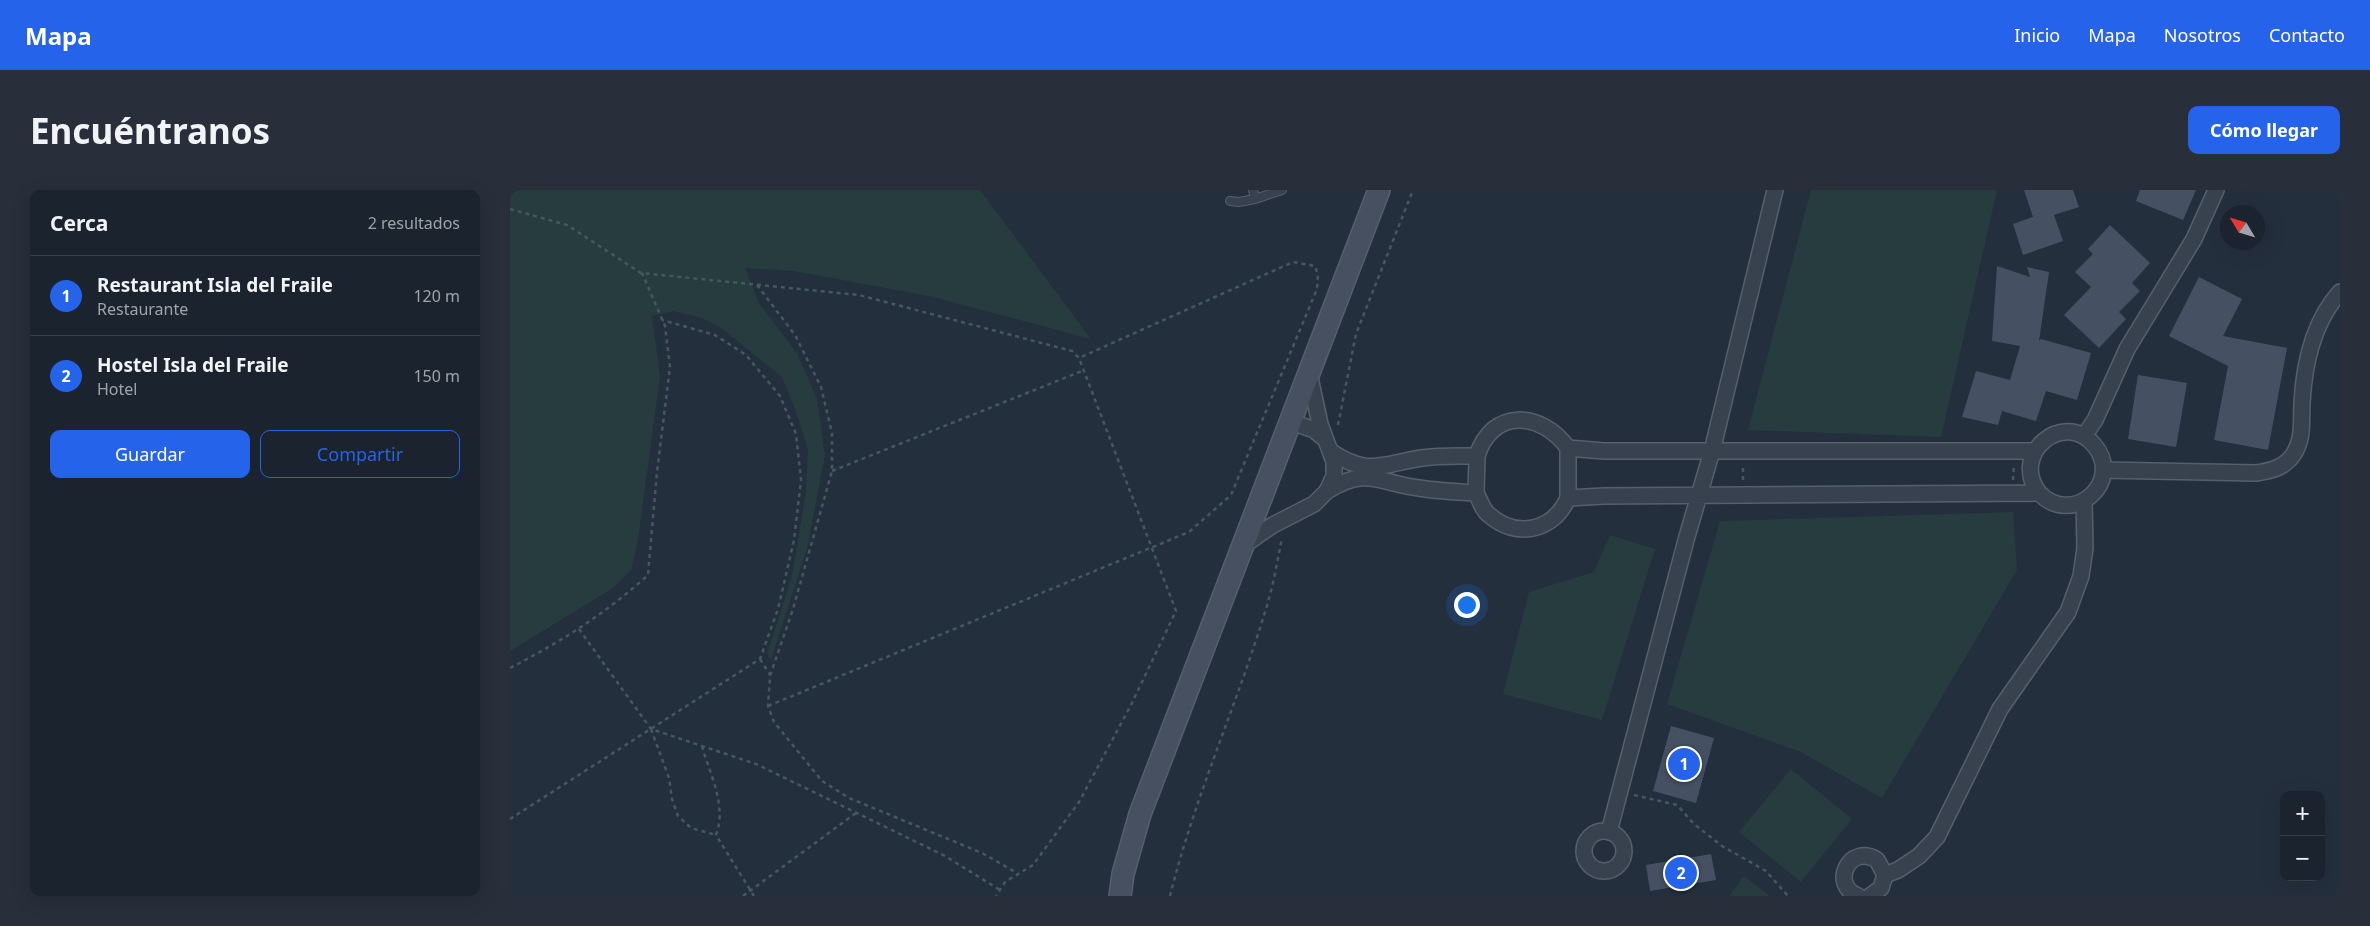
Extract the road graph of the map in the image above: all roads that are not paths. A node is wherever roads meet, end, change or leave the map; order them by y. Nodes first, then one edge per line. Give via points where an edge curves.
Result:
1 (1253, 190) edge
2 (1282, 190) edge
3 (1379, 190) edge
4 (1775, 190) edge
5 (2216, 190) edge
6 (1255, 199) junction
7 (1230, 201) dead end
8 (2340, 292) edge
9 (1308, 371) junction
10 (1289, 421) junction
11 (2084, 436) junction
12 (1328, 445) junction
13 (1568, 448) junction
14 (1712, 451) junction
15 (2034, 451) junction
16 (1477, 456) junction
17 (2103, 470) junction
18 (1327, 491) junction
19 (1476, 493) junction
20 (2039, 493) junction
21 (1700, 497) junction
22 (1568, 498) junction
23 (2084, 501) junction
24 (1257, 508) junction
25 (1294, 515) junction
26 (1244, 545) junction
27 (1609, 832) dead end
28 (1885, 874) junction
29 (1120, 896) edge
30 (1858, 896) edge
31 (1870, 896) edge

1 - 6 lane
2 - 6 lane
3 - 9 main road
4 - 14 street
5 - 11 street via 2194,238 2127,349 2095,420
6 - 7 lane
8 - 17 street via 2318,327 2309,352 2303,380 2302,435 2292,456 2276,470 2256,473
9 - 10 main road
9 - 12 street
10 - 12 street via 1314,430
10 - 24 main road
11 - 15 street via 2058,433 2044,440
11 - 17 street via 2098,451
12 - 16 street via 1355,466 1376,467 1424,458
12 - 18 street via 1334,462 1334,476
13 - 14 street
13 - 16 street via 1548,427 1520,420 1504,423 1490,431
13 - 22 street
14 - 15 street
14 - 21 street
15 - 20 street via 2030,471
16 - 19 street
17 - 23 street via 2096,491
18 - 19 street via 1357,478 1379,478 1417,488
18 - 25 street via 1314,504
19 - 22 street via 1486,512 1504,526 1528,529 1546,525 1564,507
20 - 21 street
20 - 23 street via 2058,505
21 - 22 street
21 - 27 street
23 - 28 street via 2085,548 2081,576 2068,612 2000,709 1937,837 1919,856 1898,870
24 - 25 street
24 - 26 main road
25 - 26 street via 1273,524
26 - 29 main road via 1140,814
28 - 30 street via 1874,858 1864,855 1851,860 1844,871 1844,881 1848,889
28 - 31 street via 1882,888

